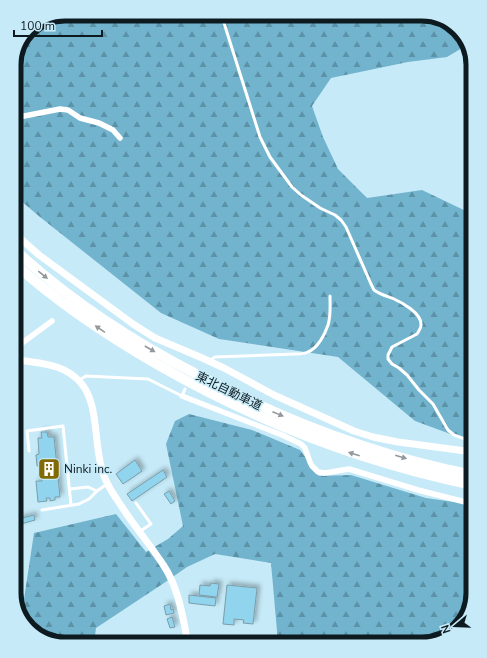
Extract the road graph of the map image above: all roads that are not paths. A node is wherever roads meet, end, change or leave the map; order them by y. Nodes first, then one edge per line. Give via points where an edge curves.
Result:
1 (224, 21) edge
2 (21, 117) edge
3 (120, 138) dead end
4 (21, 239) edge
5 (21, 255) edge
6 (21, 269) edge
7 (330, 296) dead end
8 (52, 321) dead end
9 (21, 344) edge
10 (21, 360) edge
11 (209, 361) junction
12 (78, 380) junction
13 (185, 389) dead end
14 (182, 396) junction
15 (466, 439) edge
16 (29, 451) dead end
17 (466, 451) edge
18 (466, 473) edge
19 (107, 484) junction
20 (466, 484) edge
21 (70, 488) junction
22 (97, 491) junction
23 (466, 502) edge
24 (136, 503) dead end
25 (71, 505) junction
26 (42, 510) dead end
27 (139, 532) junction
28 (187, 637) edge

1 - 15 lane via 260,137 270,157 292,187 344,223 375,290 401,302 419,317 421,326 417,334 392,347 388,359 407,375 433,404 448,430
2 - 3 street via 60,109 68,110 80,118 113,130
4 - 11 street via 132,324 200,360
5 -> 18 highway, 東北自動車道 via 62,290 120,331 224,389 268,410 359,445
20 -> 6 highway, 東北自動車道 via 403,468 314,440 221,399 141,356 90,323
7 - 11 lane via 328,325 315,348 308,352 215,357
8 - 9 street
10 - 12 street via 61,368
11 - 17 street via 274,395 354,431 398,442
12 - 14 lane via 86,376 148,379
12 - 19 street via 86,391 93,411 100,463
13 - 14 lane
14 - 23 street via 302,444 312,466 318,472 349,470
16 - 21 lane via 27,431 63,426
19 - 22 lane
19 - 27 street
21 - 22 lane via 88,487
21 - 25 lane
22 - 25 lane via 89,499
24 - 27 lane via 151,524
25 - 26 lane
27 - 28 street via 172,582 178,596

